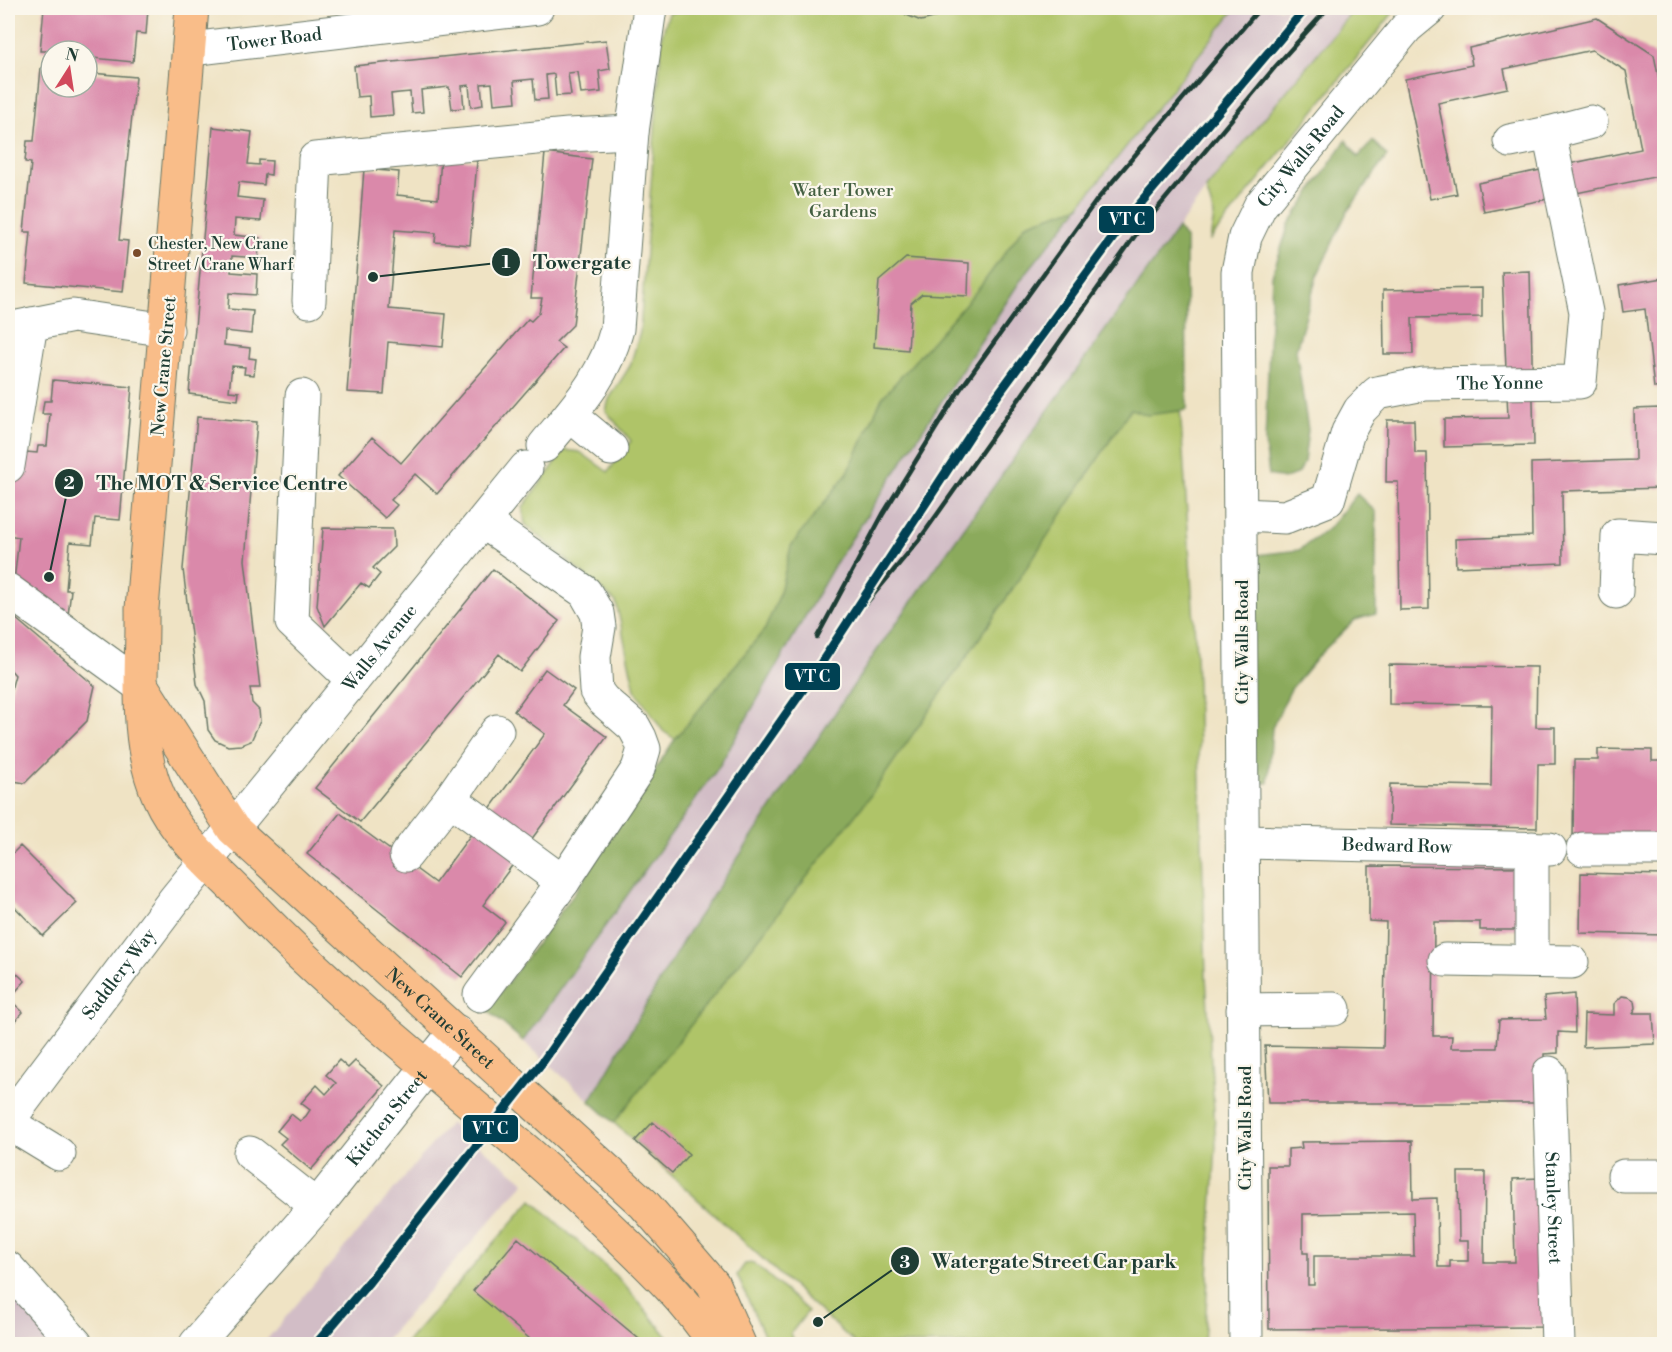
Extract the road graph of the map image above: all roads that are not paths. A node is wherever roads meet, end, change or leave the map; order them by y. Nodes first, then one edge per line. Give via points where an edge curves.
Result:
1 (192, 8) edge
2 (537, 8) edge
3 (650, 8) edge
4 (1430, 8) edge
5 (191, 49) junction
6 (1591, 122) dead end
7 (632, 132) junction
8 (1549, 133) junction
9 (1510, 141) dead end
10 (309, 301) dead end
11 (19, 327) edge
12 (167, 330) junction
13 (302, 396) dead end
14 (570, 415) junction
15 (610, 449) dead end
16 (8, 466) edge
17 (1242, 515) junction
18 (483, 522) junction
19 (1665, 538) edge
20 (8, 590) edge
21 (1616, 592) dead end
22 (352, 680) junction
23 (143, 688) junction
24 (497, 731) dead end
25 (450, 799) junction
26 (233, 829) junction
27 (1243, 842) junction
28 (1583, 849) dead end
29 (1665, 849) edge
30 (406, 855) dead end
31 (207, 859) junction
32 (563, 882) junction
33 (1445, 960) dead end
34 (1532, 961) junction
35 (1572, 962) dead end
36 (480, 995) dead end
37 (1334, 1009) dead end
38 (1243, 1010) junction
39 (456, 1031) junction
40 (427, 1068) junction
41 (1549, 1073) dead end
42 (8, 1122) edge
43 (59, 1154) dead end
44 (250, 1154) dead end
45 (1624, 1176) dead end
46 (1665, 1176) edge
47 (317, 1206) junction
48 (8, 1268) edge
49 (76, 1344) edge
50 (196, 1344) edge
51 (715, 1344) edge
52 (739, 1344) edge
53 (1246, 1344) edge
54 (1558, 1344) edge

1 - 5 main road, New Crane Street
2 - 5 street, Tower Road
3 - 7 street, Walls Avenue
4 - 17 street, City Walls Road via 1407,27 1260,206 1245,237 1238,272
5 - 12 main road, New Crane Street
6 - 8 street
7 - 10 street via 315,159
7 - 14 street, Walls Avenue via 617,329 610,357
8 - 9 street
8 - 17 street, The Yonne via 1586,312 1580,382 1424,384 1377,393 1360,410 1348,432 1328,500 1285,517
11 - 12 street via 73,316
11 - 16 street
12 - 23 main road, New Crane Street via 142,609
13 - 22 street via 292,622
14 - 15 street
14 - 18 street, Walls Avenue
17 - 27 street, City Walls Road
18 - 22 street, Walls Avenue
18 - 32 street via 585,592 597,613 599,627 594,657 596,691 634,727 644,749 638,769
19 - 21 street via 1618,535
20 - 23 street
22 - 26 street, Walls Avenue
23 - 26 main road, New Crane Street
23 - 31 main road, New Crane Street via 140,713 146,756 159,798
24 - 25 street
25 - 30 street
25 - 32 street
26 - 31 street, Saddlery Way
26 - 39 main road, New Crane Street
27 - 34 street, Bedward Row via 1541,849
27 - 38 street, City Walls Road
28 - 29 street
31 - 40 main road, New Crane Street via 277,934
31 - 42 street, Saddlery Way
32 - 36 street
33 - 34 street
34 - 35 street
37 - 38 street
38 - 53 street, City Walls Road
39 - 40 street, Kitchen Street
39 - 52 main road, New Crane Street via 644,1204 713,1284
40 - 47 street, Kitchen Street
40 - 51 main road, New Crane Street via 548,1167 664,1281
41 - 54 street, Stanley Street
42 - 43 street
44 - 47 street
45 - 46 street
47 - 50 street, Kitchen Street
48 - 49 street

